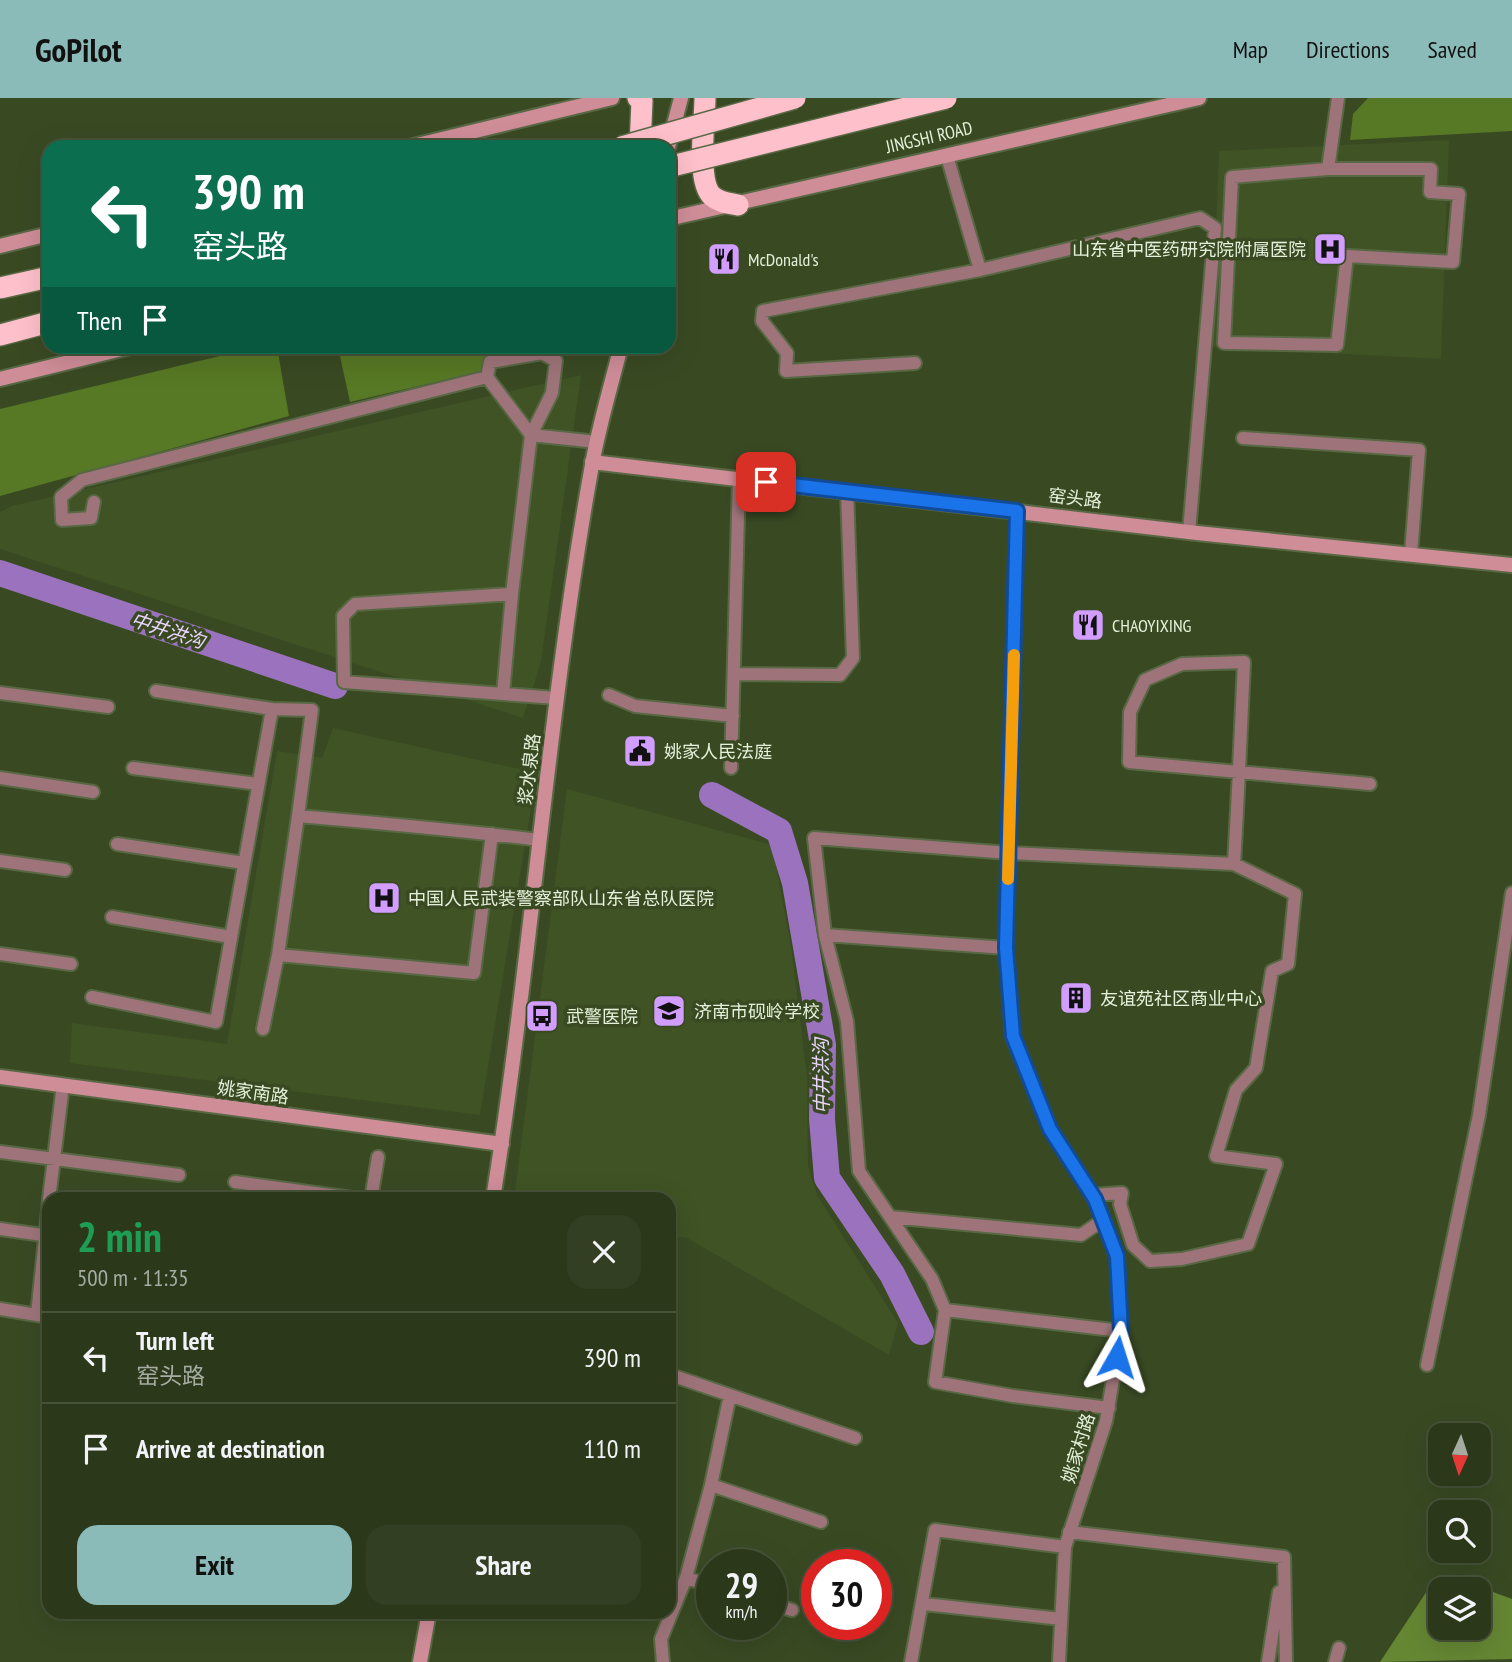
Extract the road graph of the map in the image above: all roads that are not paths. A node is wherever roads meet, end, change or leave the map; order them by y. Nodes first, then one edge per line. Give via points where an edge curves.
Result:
1 (612, 98) edge
2 (638, 98) edge
3 (681, 98) edge
4 (705, 98) edge
5 (795, 98) edge
6 (946, 98) edge
7 (1199, 98) edge
8 (1338, 98) edge
9 (438, 140) edge
10 (641, 140) edge
11 (646, 140) edge
12 (670, 140) edge
13 (947, 156) junction
14 (676, 165) edge
15 (1328, 169) junction
16 (738, 205) junction
17 (676, 217) edge
18 (42, 236) edge
19 (0, 246) edge
20 (980, 270) junction
21 (42, 279) edge
22 (0, 288) edge
23 (42, 324) edge
24 (0, 335) edge
25 (102, 354) edge
26 (536, 354) edge
27 (544, 354) edge
28 (619, 354) edge
29 (915, 363) dead end
30 (487, 377) junction
31 (0, 379) edge
32 (531, 435) junction
33 (1243, 438) dead end
34 (597, 442) junction
35 (592, 462) junction
36 (740, 479) junction
37 (847, 491) junction
38 (94, 502) dead end
39 (1017, 511) junction
40 (1189, 532) junction
41 (1411, 554) junction
42 (1512, 565) edge
43 (513, 594) junction
44 (734, 674) junction
45 (156, 691) dead end
46 (0, 693) edge
47 (503, 694) junction
48 (609, 695) dead end
49 (556, 698) junction
50 (108, 707) dead end
51 (272, 709) junction
52 (733, 716) junction
53 (133, 768) dead end
54 (731, 768) dead end
55 (1239, 773) junction
56 (0, 778) edge
57 (258, 784) junction
58 (1370, 784) dead end
59 (93, 792) dead end
60 (298, 816) junction
61 (492, 834) junction
62 (539, 840) junction
63 (117, 844) dead end
64 (1009, 853) junction
65 (0, 861) edge
66 (244, 863) junction
67 (1234, 864) junction
68 (65, 870) dead end
69 (1512, 893) edge
70 (112, 916) dead end
71 (825, 935) junction
72 (231, 937) junction
73 (1509, 945) edge
74 (1006, 948) junction
75 (0, 954) edge
76 (278, 955) junction
77 (71, 964) dead end
78 (92, 997) dead end
79 (263, 1029) dead end
80 (0, 1077) edge
81 (63, 1086) junction
82 (502, 1144) junction
83 (0, 1152) edge
84 (378, 1157) dead end
85 (54, 1160) junction
86 (179, 1175) dead end
87 (235, 1182) dead end
88 (50, 1192) edge
89 (308, 1192) edge
90 (372, 1192) edge
91 (494, 1192) edge
92 (1092, 1195) junction
93 (890, 1217) junction
94 (1103, 1220) junction
95 (0, 1228) edge
96 (42, 1235) edge
97 (0, 1309) edge
98 (945, 1310) junction
99 (42, 1316) edge
100 (1121, 1331) junction
101 (1427, 1365) dead end
102 (676, 1377) edge
103 (730, 1395) junction
104 (1109, 1408) junction
105 (855, 1438) dead end
106 (712, 1485) junction
107 (821, 1522) dead end
108 (1069, 1532) junction
109 (1065, 1547) junction
110 (1284, 1557) junction
111 (686, 1578) junction
112 (696, 1581) edge
113 (676, 1602) edge
114 (924, 1604) junction
115 (787, 1608) edge
116 (792, 1610) dead end
117 (428, 1619) edge
118 (669, 1619) edge
119 (1061, 1619) junction
120 (1339, 1648) dead end
121 (420, 1662) edge
122 (663, 1662) edge
123 (911, 1662) edge
124 (1059, 1662) edge
125 (1268, 1662) edge
126 (1286, 1662) edge
127 (1335, 1662) edge

1 - 9 main road
2 - 10 highway via 643,113
3 - 12 main road
4 - 16 highway via 703,180 721,202
5 - 11 highway, bridge
6 - 14 highway, JINGSHI ROAD, bridge
7 - 13 main road, JINGSHI ROAD
8 - 15 street
13 - 16 main road, JINGSHI ROAD
13 - 20 street
15 - 15 street via 1232,177 1224,343 1337,345 1347,256 1453,262 1459,194 1430,192 1431,169
16 - 17 main road, JINGSHI ROAD
18 - 19 main road
20 - 29 street via 763,311 762,321 787,353 786,371
20 - 40 street via 1200,218 1215,228
21 - 22 highway, bridge
23 - 24 highway
25 - 31 main road
26 - 30 street via 490,362
27 - 32 street via 556,361 552,393
28 - 34 main road, 浆水泉路
30 - 32 street
30 - 38 street via 82,480 61,497 62,520 92,518
32 - 34 street
32 - 43 street
33 - 41 street via 1419,450
34 - 35 main road, 浆水泉路
35 - 36 main road, 窑头路
35 - 49 main road, 浆水泉路
36 - 37 main road, 窑头路
36 - 44 street
37 - 39 main road, 窑头路
37 - 44 street via 853,658 840,676
39 - 40 main road, 窑头路
39 - 64 street, 姚家村路
40 - 41 main road, 窑头路
41 - 42 main road, 窑头路
43 - 47 street
43 - 47 street via 355,604 342,616 344,682
44 - 52 street
45 - 51 street
46 - 50 street
47 - 49 street
48 - 52 street via 635,705
49 - 62 main road, 浆水泉路
51 - 57 street
51 - 60 street via 312,710
52 - 54 street
53 - 57 street
55 - 55 street via 1244,662 1182,664 1145,680 1130,712 1129,762
55 - 58 street
55 - 67 street
56 - 59 street
57 - 66 street
60 - 61 street
60 - 76 street
61 - 62 street
61 - 76 street via 474,973
62 - 82 main road, 浆水泉路 via 521,1017
63 - 66 street
64 - 67 street
64 - 71 street via 814,838
64 - 74 street, 姚家村路
65 - 68 street
66 - 72 street
67 - 92 street via 1295,894 1288,964 1272,971 1256,1068 1236,1090 1216,1156 1276,1164 1248,1244 1150,1261 1133,1245 1120,1204 1122,1193
69 - 73 street
70 - 72 street
71 - 74 street
71 - 93 street via 847,1021 859,1171
72 - 78 street via 216,1022
73 - 101 street
74 - 92 street, 姚家村路 via 1013,1036 1050,1129
75 - 77 street
76 - 79 street
80 - 81 main road, 姚家南路
81 - 82 main road, 姚家南路
81 - 85 street
82 - 91 main road, 浆水泉路
83 - 85 street
84 - 90 street
85 - 86 street
85 - 88 street
87 - 89 street
92 - 94 street, 姚家村路
93 - 94 street via 1082,1235
93 - 98 street via 932,1279
94 - 100 street, 姚家村路 via 1117,1256
95 - 96 street
97 - 99 street
98 - 100 street
98 - 104 street via 935,1382
100 - 104 street, 姚家村路
102 - 103 street
103 - 105 street
103 - 106 street
104 - 108 street, 姚家村路
106 - 107 street
106 - 111 street
108 - 109 street, 姚家村路
108 - 110 street
109 - 114 street via 935,1530
109 - 119 street, 姚家村路
110 - 125 street
110 - 126 street
111 - 112 street
111 - 113 street
114 - 119 street
114 - 123 street
115 - 116 street
117 - 121 main road
118 - 122 street via 661,1639
119 - 124 street, 姚家村路
120 - 127 street

